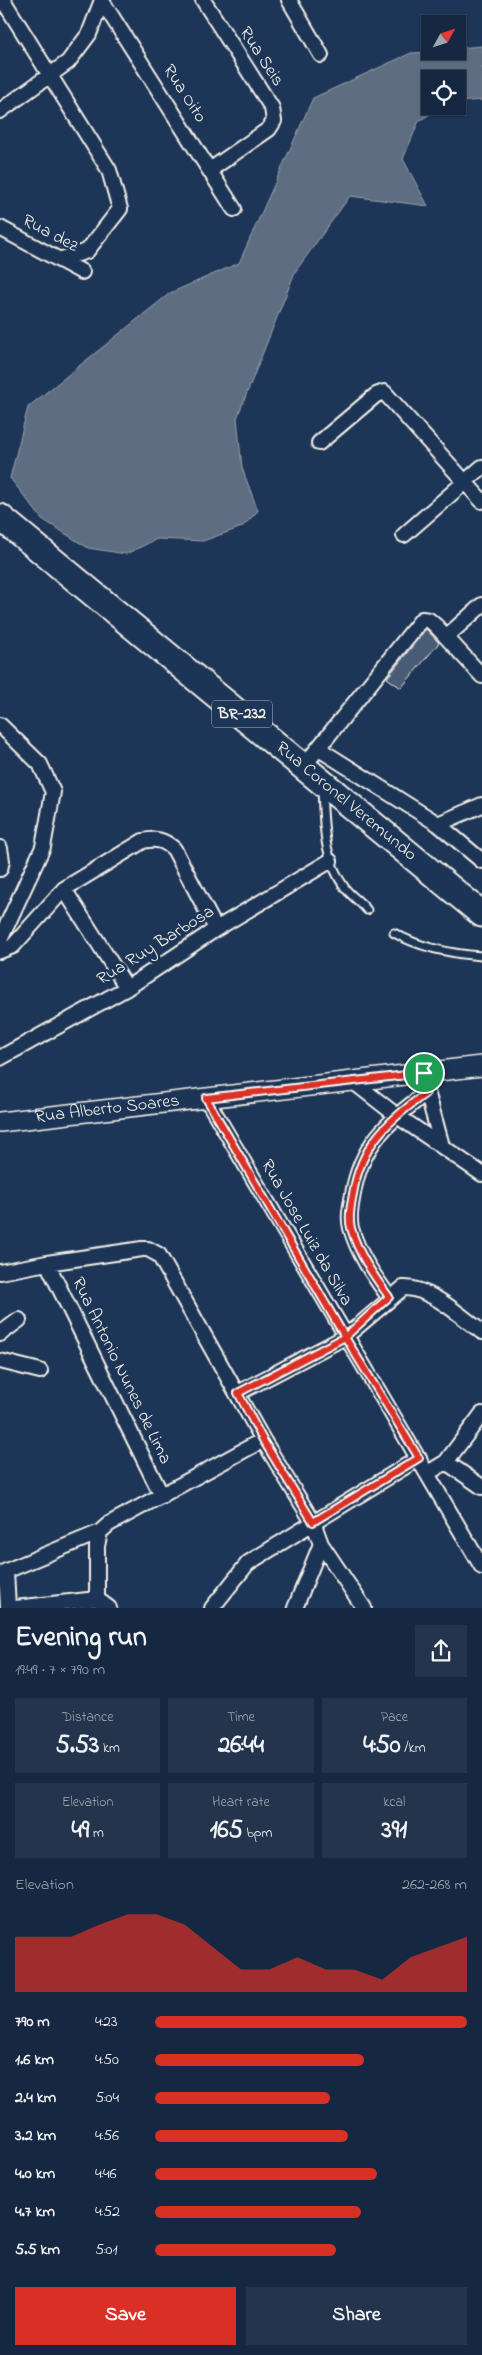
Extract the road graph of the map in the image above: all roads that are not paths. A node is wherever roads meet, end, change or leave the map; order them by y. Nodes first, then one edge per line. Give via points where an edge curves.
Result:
1 (2, 0) edge
2 (102, 0) edge
3 (203, 0) edge
4 (289, 0) edge
5 (321, 55) dead end
6 (50, 76) junction
7 (0, 110) edge
8 (210, 170) junction
9 (234, 209) dead end
10 (0, 228) edge
11 (59, 260) junction
12 (82, 272) dead end
13 (319, 443) dead end
14 (482, 468) edge
15 (465, 482) junction
16 (482, 501) edge
17 (0, 517) edge
18 (404, 535) dead end
19 (482, 605) edge
20 (446, 637) junction
21 (482, 676) edge
22 (0, 725) edge
23 (315, 765) junction
24 (482, 805) edge
25 (438, 824) junction
26 (0, 848) edge
27 (330, 861) junction
28 (482, 861) edge
29 (0, 869) edge
30 (64, 889) junction
31 (368, 910) dead end
32 (482, 914) edge
33 (216, 929) junction
34 (394, 933) dead end
35 (0, 940) edge
36 (0, 951) edge
37 (482, 956) edge
38 (127, 988) junction
39 (0, 1058) edge
40 (482, 1066) edge
41 (424, 1073) junction
42 (351, 1080) junction
43 (426, 1093) junction
44 (206, 1098) junction
45 (396, 1115) junction
46 (0, 1122) edge
47 (442, 1146) junction
48 (482, 1174) edge
49 (47, 1262) junction
50 (0, 1272) edge
51 (389, 1297) junction
52 (19, 1320) dead end
53 (482, 1332) edge
54 (0, 1334) edge
55 (345, 1337) junction
56 (0, 1361) edge
57 (40, 1371) dead end
58 (238, 1393) junction
59 (482, 1414) edge
60 (263, 1440) junction
61 (419, 1458) junction
62 (446, 1462) junction
63 (428, 1473) junction
64 (482, 1487) edge
65 (162, 1496) junction
66 (313, 1522) junction
67 (100, 1532) junction
68 (321, 1544) junction
69 (482, 1567) edge
70 (3, 1569) edge
71 (96, 1599) junction
72 (8, 1608) edge
73 (15, 1608) edge
74 (109, 1608) edge
75 (212, 1608) edge
76 (295, 1608) edge
77 (364, 1608) edge

1 - 6 street
2 - 6 street via 89,34 79,49
2 - 8 street, Rua Oito
3 - 8 street, Rua Seis via 272,108 274,121 269,130
4 - 5 street
6 - 7 street
6 - 11 street via 109,170 120,209 87,251
8 - 9 street, Rua Oito
10 - 11 street, Rua dez
11 - 12 street, Rua dez
13 - 15 street via 376,395 384,392
14 - 15 street
15 - 16 street
15 - 18 street
17 - 23 highway, Rua Coronel Veremundo / BR-232
19 - 20 street
20 - 21 street
20 - 23 street via 429,620 422,620
22 - 35 street via 40,764 53,792 43,847
23 - 25 street
23 - 27 lane
23 - 32 highway, Rua Coronel Veremundo / BR-232
24 - 25 street
25 - 28 street
26 - 29 street
27 - 31 lane via 346,888
27 - 33 street, Rua Ruy Barbosa
30 - 33 street via 143,841 165,841 174,849
30 - 36 street via 13,946
30 - 38 street
33 - 38 street, Rua Ruy Barbosa
34 - 37 lane via 431,947
38 - 39 street, Rua Ruy Barbosa
40 - 41 main road, Rua Alberto Soares
41 - 42 main road, Rua Alberto Soares
41 - 43 street
42 - 44 main road, Rua Alberto Soares
42 - 45 street
43 - 45 street
43 - 47 street
44 - 46 main road, Rua Alberto Soares
44 - 55 street, Rua Jose Luiz da Silva
45 - 47 street
45 - 51 street via 365,1154 355,1176 349,1212 358,1250
47 - 48 street
49 - 50 street
49 - 58 street via 142,1249 154,1252 162,1260
49 - 65 street, Rua Antonio Nunes de Lima
51 - 53 street via 403,1288 424,1292
51 - 55 street
52 - 54 street
55 - 58 street
55 - 61 street, Rua Jose Luiz da Silva
56 - 57 street
58 - 60 street
59 - 62 street
60 - 65 street
60 - 66 street
61 - 63 street, Rua Jose Luiz da Silva
61 - 66 street
62 - 63 street
62 - 64 street
63 - 69 street, Rua Jose Luiz da Silva
65 - 67 street
66 - 68 street
66 - 75 street via 248,1562
67 - 70 street
67 - 71 street
68 - 76 street
68 - 77 street
70 - 72 street
71 - 73 street
71 - 74 street

